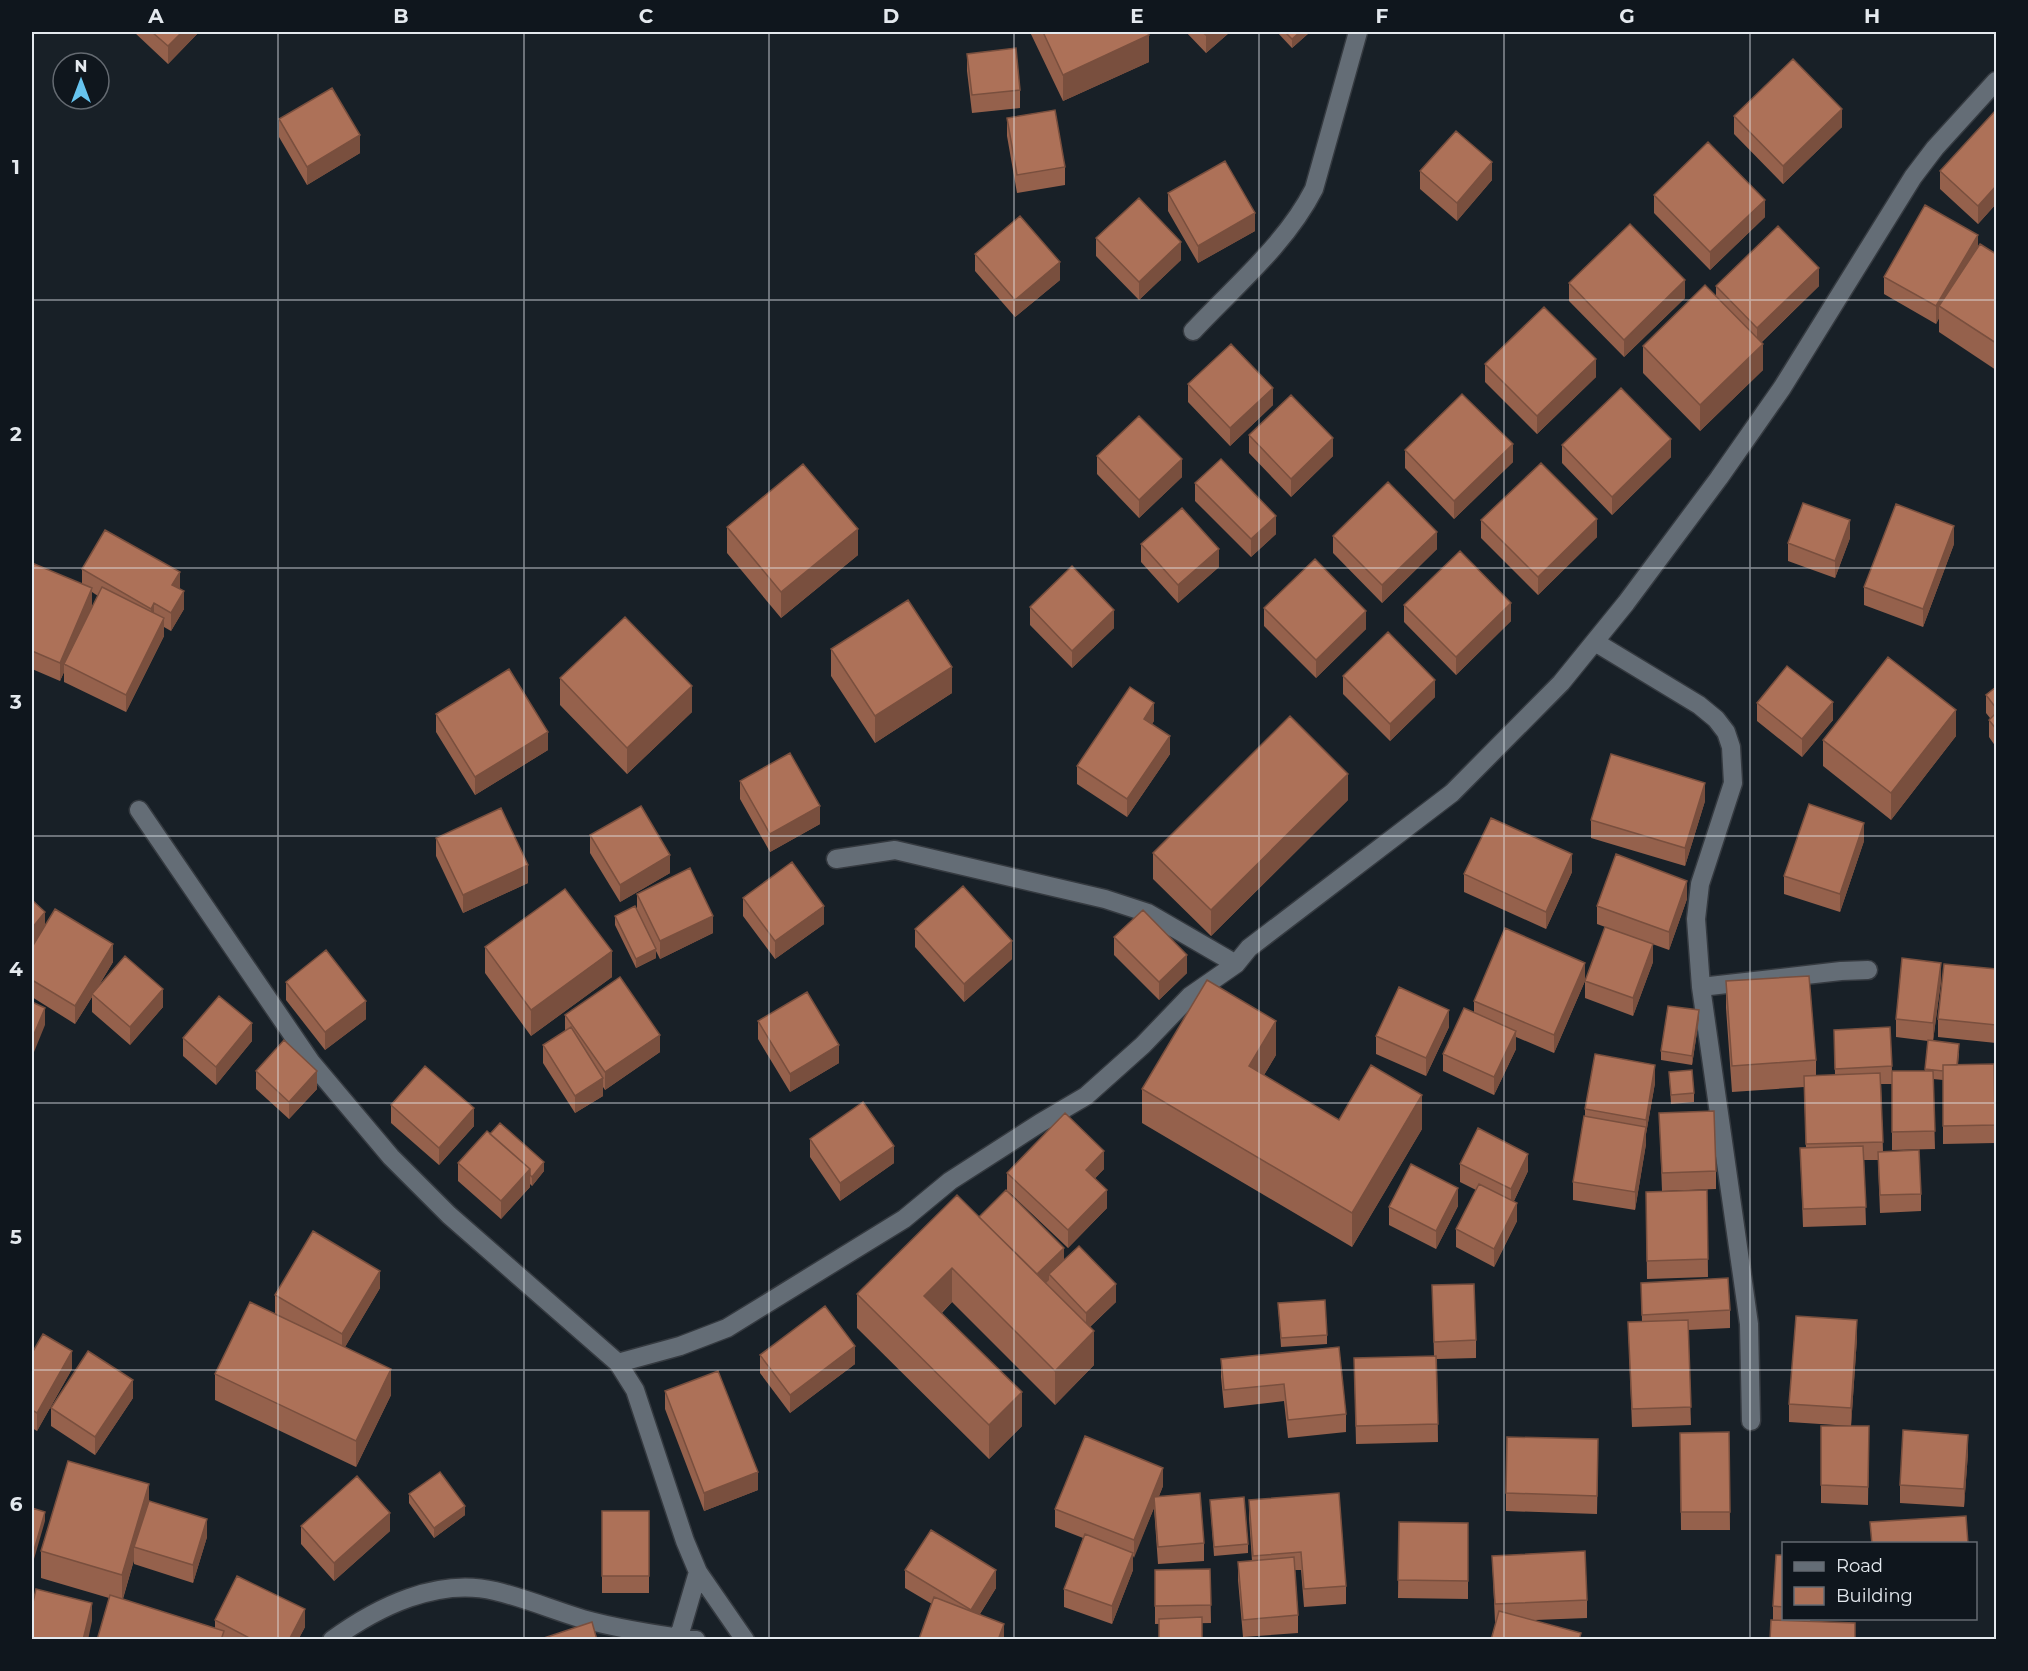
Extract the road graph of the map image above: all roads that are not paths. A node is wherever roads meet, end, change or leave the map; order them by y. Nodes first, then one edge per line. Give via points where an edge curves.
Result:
1 (1358, 32) edge
2 (1996, 81) edge
3 (1193, 330) dead end
4 (1594, 642) junction
5 (139, 810) dead end
6 (837, 859) dead end
7 (1236, 964) junction
8 (1868, 970) dead end
9 (1701, 987) junction
10 (618, 1363) junction
11 (1751, 1420) dead end
12 (698, 1572) junction
13 (684, 1639) edge
14 (332, 1640) edge
15 (745, 1640) edge

1 - 3 street via 1314,189 1302,212
2 - 4 street via 1913,177 1776,397
4 - 7 street via 1562,683 1452,793 1249,948
4 - 9 street via 1699,705 1721,726 1731,747 1733,783 1700,884 1696,919
5 - 10 street via 311,1062 391,1157 449,1215
6 - 7 street via 895,850 1105,898 1148,913
7 - 10 street via 1190,996 1086,1096 950,1180 904,1219 727,1328
8 - 9 street
9 - 11 street via 1749,1324
10 - 12 street via 635,1390
12 - 13 street
12 - 15 street
13 - 14 street via 584,1619 493,1590 458,1587 416,1595 375,1612

